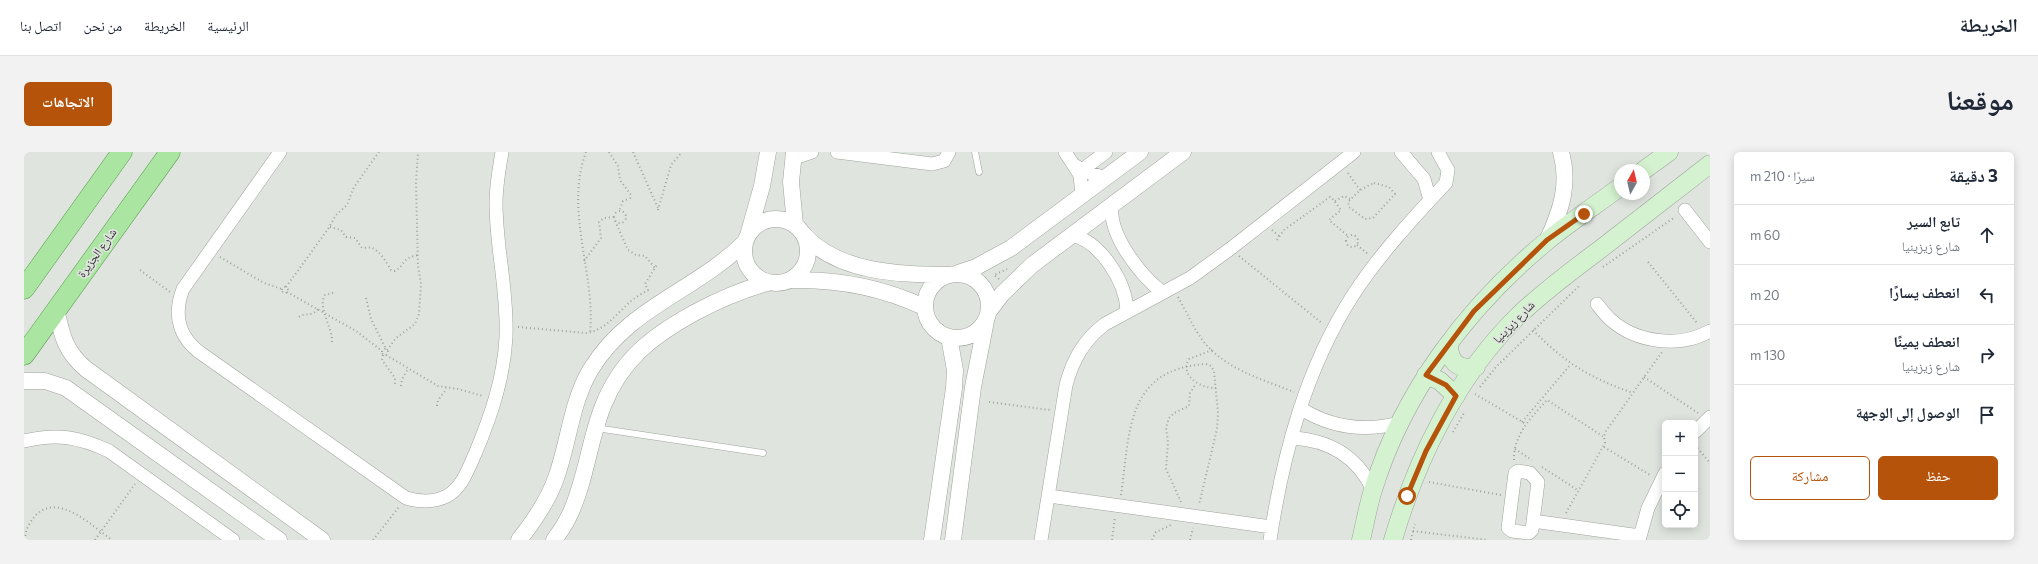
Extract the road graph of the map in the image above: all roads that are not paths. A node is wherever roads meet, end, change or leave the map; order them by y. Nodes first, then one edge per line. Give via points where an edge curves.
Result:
1 (122, 152) edge
2 (170, 152) edge
3 (280, 152) edge
4 (502, 152) edge
5 (768, 152) edge
6 (812, 152) edge
7 (837, 152) edge
8 (949, 152) edge
9 (975, 152) edge
10 (1065, 152) edge
11 (1106, 152) edge
12 (1140, 152) edge
13 (1183, 152) edge
14 (1354, 152) edge
15 (1401, 152) edge
16 (1438, 152) edge
17 (1561, 152) edge
18 (1669, 152) edge
19 (794, 155) edge
20 (1710, 164) edge
21 (1650, 166) edge
22 (1079, 168) junction
23 (979, 172) dead end
24 (1106, 178) junction
25 (1614, 192) edge
26 (1082, 195) junction
27 (1430, 200) junction
28 (1112, 205) junction
29 (1685, 210) road end
30 (800, 230) junction
31 (1072, 235) junction
32 (746, 237) junction
33 (1547, 240) junction
34 (1710, 242) edge
35 (952, 274) junction
36 (792, 280) junction
37 (767, 283) junction
38 (24, 289) edge
39 (1167, 290) junction
40 (1596, 304) dead end
41 (924, 307) junction
42 (56, 310) junction
43 (1127, 311) junction
44 (987, 316) junction
45 (1708, 332) edge
46 (950, 337) junction
47 (1449, 343) junction
48 (24, 355) edge
49 (1476, 367) junction
50 (1426, 375) junction
51 (24, 381) edge
52 (1465, 401) junction
53 (1300, 408) junction
54 (1709, 418) edge
55 (1400, 423) junction
56 (596, 428) junction
57 (1698, 429) edge
58 (1292, 438) junction
59 (24, 441) edge
60 (763, 453) dead end
61 (1662, 477) edge
62 (1373, 490) junction
63 (1049, 496) junction
64 (1533, 521) junction
65 (1272, 527) junction
66 (1639, 538) edge
67 (233, 540) edge
68 (279, 540) edge
69 (322, 540) edge
70 (519, 540) edge
71 (554, 540) edge
72 (932, 540) edge
73 (953, 540) edge
74 (1041, 540) edge
75 (1270, 540) edge
76 (1361, 540) edge
77 (1393, 540) edge

1 - 38 main road
2 - 42 main road, شارع الجزيرة
3 - 4 street via 183,289 178,309 181,330 193,348 406,498 420,502 434,501 448,495 459,486 496,400 506,326 496,204
5 - 32 street via 762,186
6 - 19 street
7 - 8 street via 932,164 944,161
9 - 23 lane
10 - 22 street
11 - 22 street
12 - 24 street
13 - 28 street
14 - 39 street via 1230,249 1190,278
15 - 27 street via 1424,179
16 - 27 street via 1446,164 1448,176 1446,183
17 - 33 street via 1566,187 1560,214
18 - 21 main road
19 - 30 street via 792,197
20 - 49 main road, شارع زيزينيا via 1546,290 1494,342
22 - 24 street
22 - 26 street
24 - 26 street
25 - 33 main road
26 - 35 street via 1011,248 982,264
27 - 53 street via 1365,278 1333,332
28 - 31 street
28 - 39 street via 1111,218 1115,230 1144,274
29 - 34 street
30 - 32 street via 784,220 771,219 759,223
30 - 35 street via 824,253 849,263 891,272
30 - 36 street via 808,247 807,260 802,271
31 - 43 street via 1090,242 1109,265 1124,290
31 - 44 street via 1016,278
32 - 37 street via 743,256 747,268
32 - 70 street via 718,266 638,316 605,350 580,390 556,478 546,501
33 - 47 main road via 1474,311
35 - 41 street via 938,279 930,287
35 - 44 street via 973,278 985,289 989,300
36 - 37 street via 780,284
36 - 41 street via 831,280 870,287
37 - 56 street via 718,300 654,337 623,369 611,387
39 - 43 street
40 - 45 street via 1611,320 1644,338 1670,342
41 - 46 street via 932,326
42 - 48 main road, شارع الجزيرة
42 - 69 street via 66,347 86,369
43 - 63 street via 1094,333 1071,365
44 - 46 street via 979,330 960,338
44 - 73 street via 973,387
46 - 72 street via 955,370 954,388
47 - 49 main road via 1449,353 1453,361 1464,367
47 - 50 main road
49 - 52 main road, شارع زيزينيا
50 - 52 main road via 1446,385
50 - 55 main road
51 - 68 street via 45,381 66,388
52 - 77 main road, شارع زيزينيا via 1426,451 1402,508
53 - 55 street via 1320,419 1342,426 1365,429
53 - 58 street
54 - 57 street
55 - 62 main road
56 - 60 lane
56 - 71 street via 570,515
58 - 62 street via 1324,443 1345,454 1361,470
58 - 65 street
59 - 67 street via 66,436 88,441 109,451
61 - 66 street via 1648,508
62 - 76 main road
63 - 65 street
63 - 74 street
64 - 64 street via 1538,482 1530,473 1516,472 1509,530 1528,533
64 - 66 street
65 - 75 street

